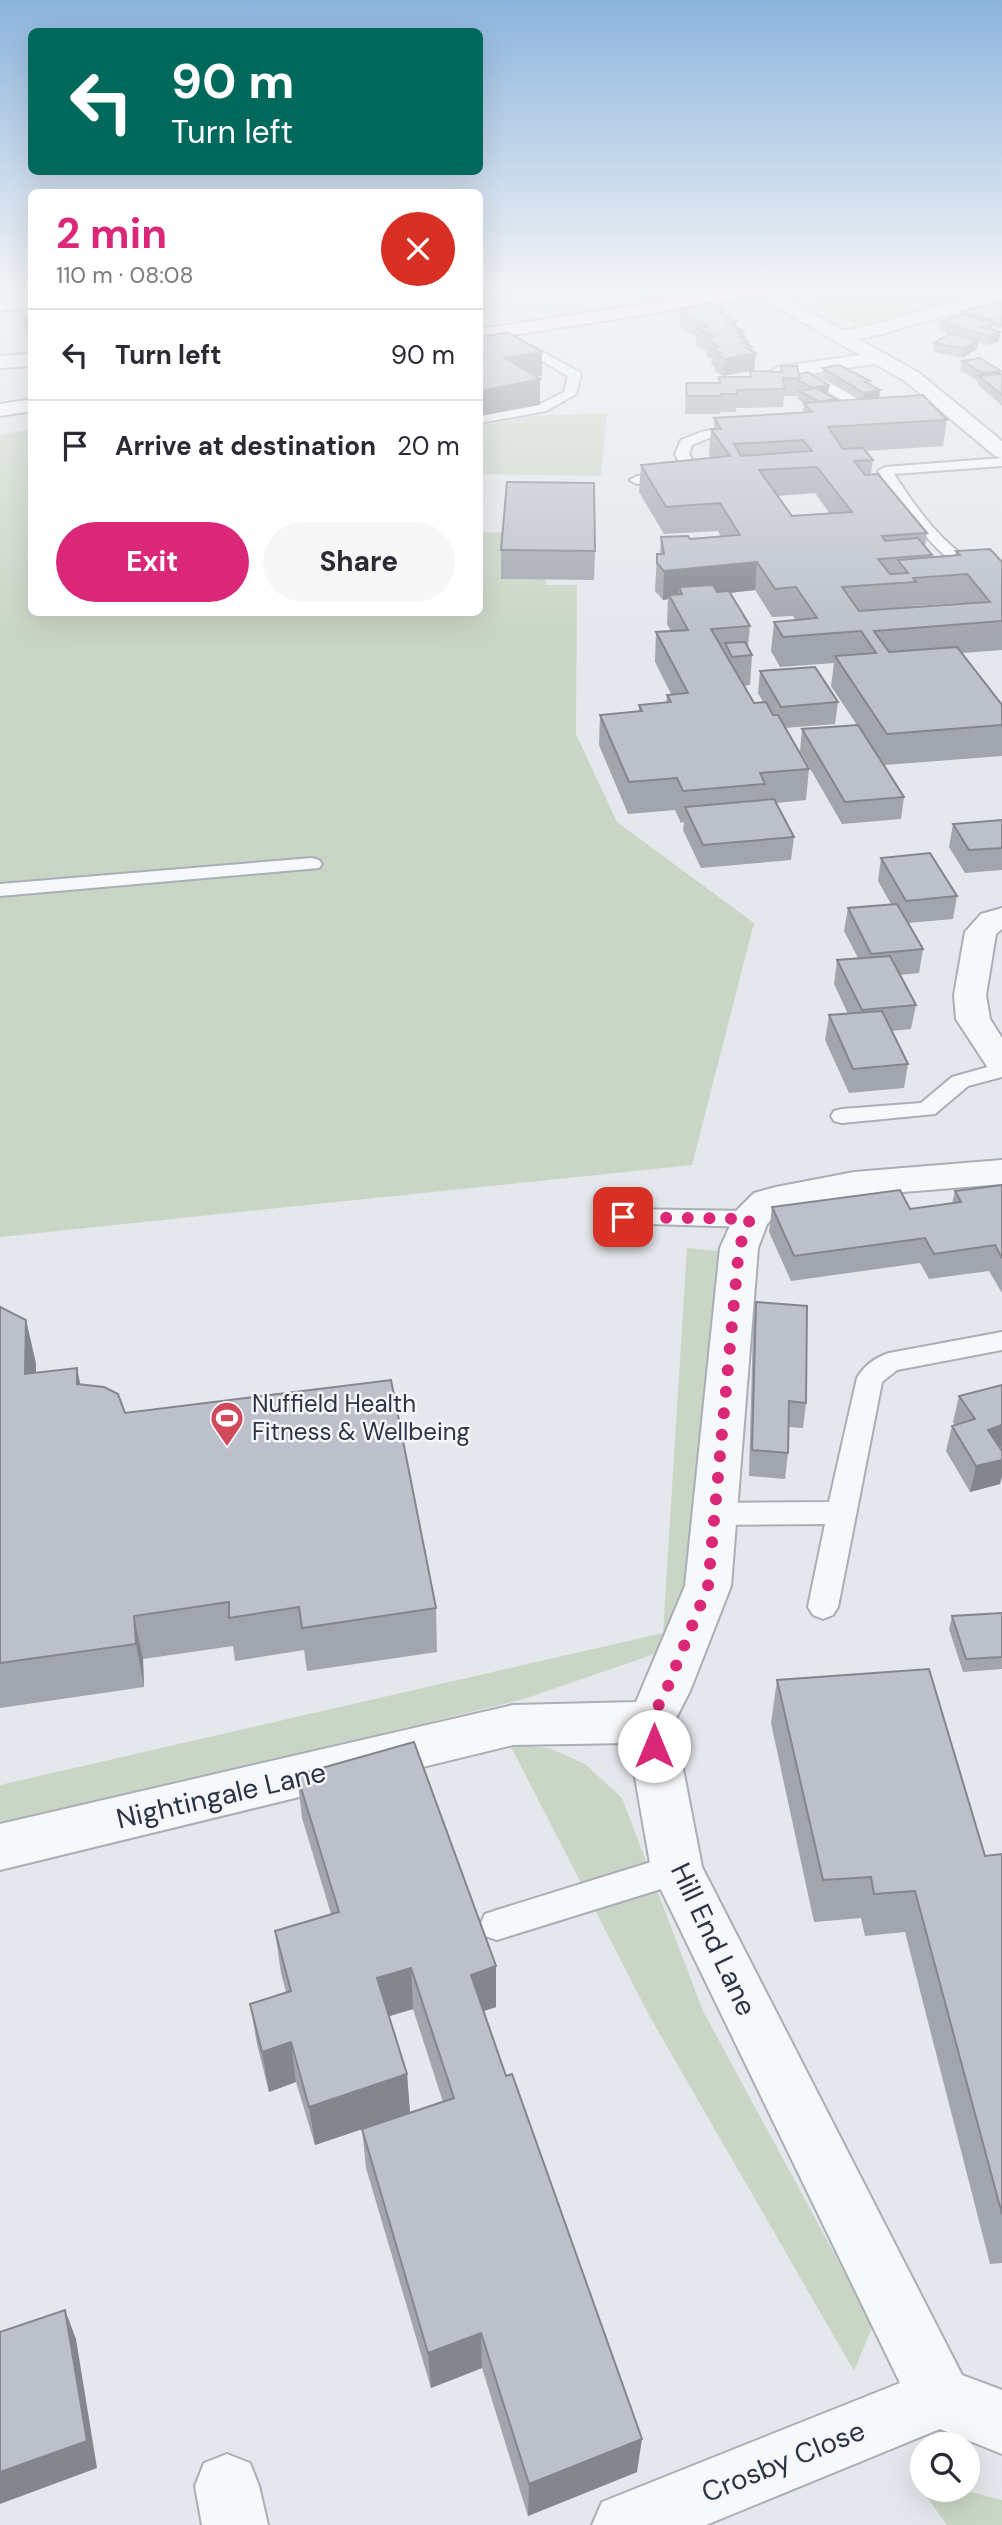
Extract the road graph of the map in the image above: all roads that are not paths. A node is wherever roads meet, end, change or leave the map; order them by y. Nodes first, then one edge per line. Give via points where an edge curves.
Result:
1 (27, 406) edge
2 (545, 406) edge
3 (948, 406) edge
4 (866, 408) edge
5 (0, 410) edge
6 (842, 412) edge
7 (483, 418) edge
8 (761, 426) edge
9 (1002, 452) edge
10 (1002, 462) edge
11 (637, 480) dead end
12 (1002, 567) edge
13 (312, 864) dead end
14 (0, 890) edge
15 (1002, 917) edge
16 (1002, 1064) edge
17 (1002, 1070) edge
18 (842, 1116) dead end
19 (1002, 1172) edge
20 (623, 1217) dead end
21 (750, 1219) junction
22 (1002, 1341) edge
23 (841, 1513) junction
24 (713, 1514) junction
25 (823, 1607) dead end
26 (650, 1722) junction
27 (0, 1847) edge
28 (677, 1869) junction
29 (497, 1925) dead end
30 (940, 2398) junction
31 (1002, 2422) edge
32 (625, 2525) edge

1 - 5 main road
2 - 7 lane
3 - 9 street
4 - 6 lane
8 - 11 lane via 686,443 682,454 693,475
10 - 12 lane via 885,471 961,561
13 - 14 lane
15 - 16 street via 981,932 970,995 973,1019
17 - 18 lane via 971,1076 948,1087 927,1110
19 - 21 street via 854,1184 789,1195 767,1202
20 - 21 lane
21 - 24 street via 739,1248
22 - 23 lane via 889,1362 870,1378
23 - 24 lane
23 - 25 lane
24 - 26 street via 708,1586
26 - 27 street, Nightingale Lane via 513,1725
26 - 28 street, Hill End Lane
28 - 29 lane
28 - 30 street, Hill End Lane
30 - 31 street
30 - 32 street, Crosby Close

